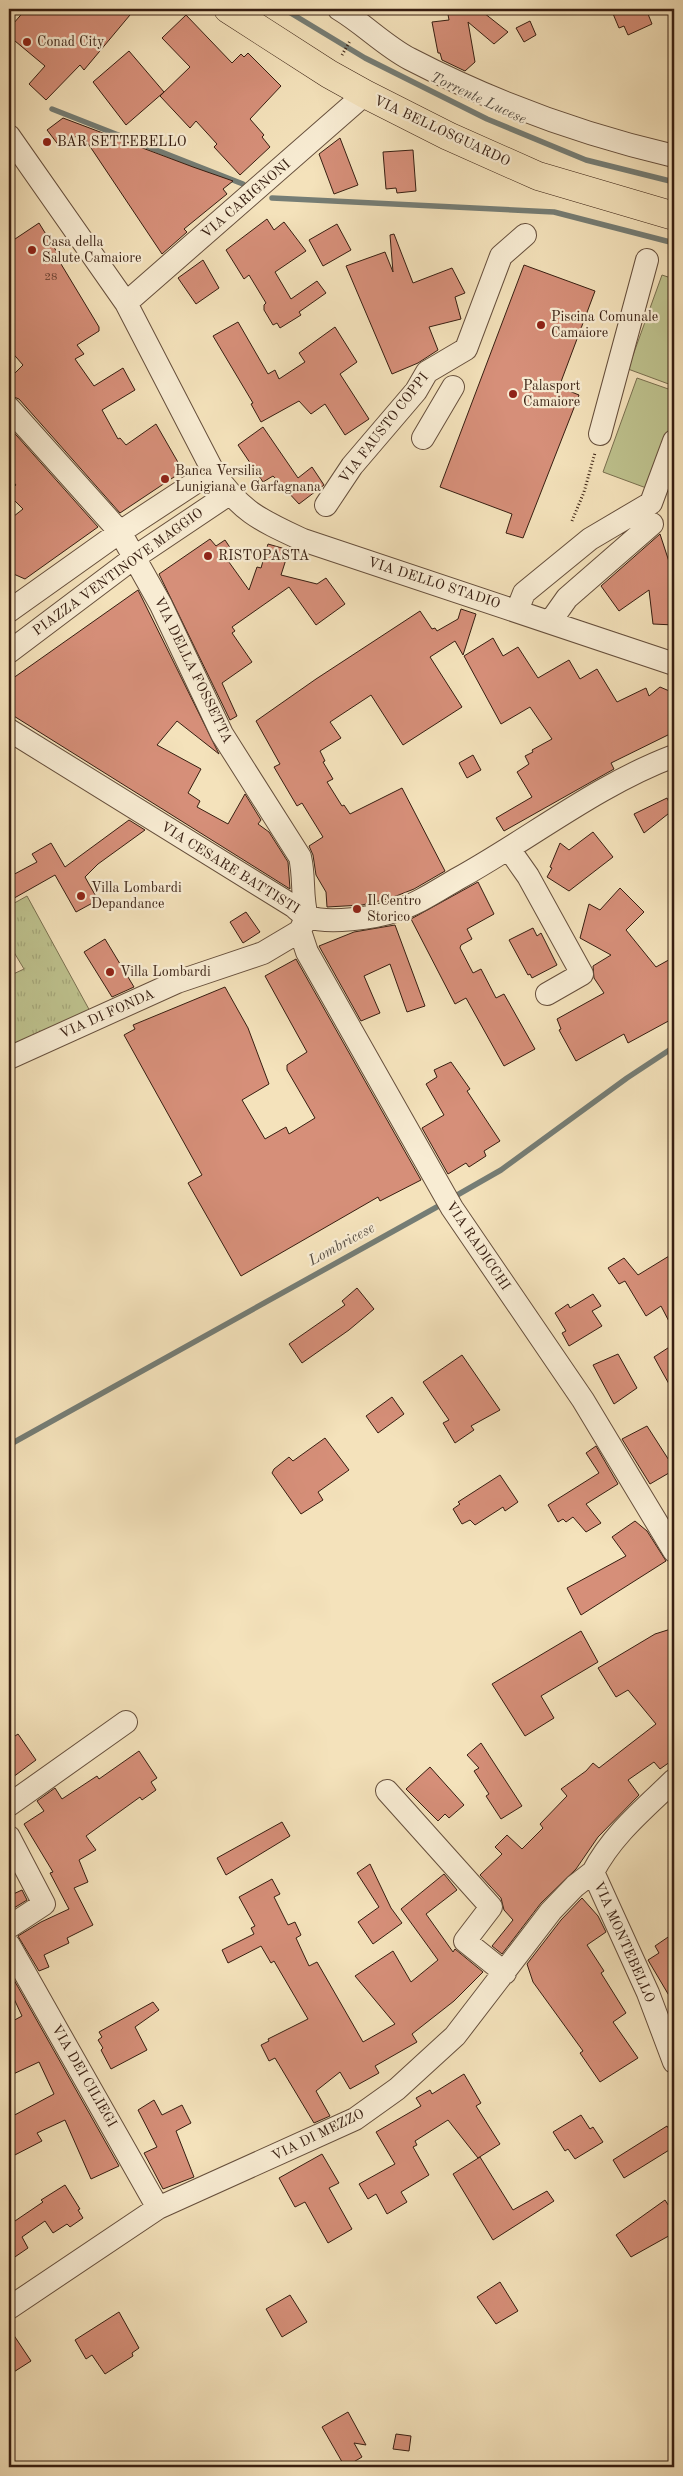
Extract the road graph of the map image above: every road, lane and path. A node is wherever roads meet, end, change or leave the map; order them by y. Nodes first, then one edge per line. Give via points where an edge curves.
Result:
1 (228, 9) edge
2 (339, 9) edge
3 (362, 24) junction
4 (329, 74) junction
5 (365, 94) junction
6 (9, 136) edge
7 (674, 156) edge
8 (674, 216) edge
9 (525, 235) dead end
10 (647, 260) dead end
11 (126, 303) junction
12 (453, 387) dead end
13 (9, 408) edge
14 (600, 434) joint
15 (423, 438) dead end
16 (674, 441) edge
17 (213, 471) junction
18 (229, 494) junction
19 (326, 505) dead end
20 (572, 521) dead end
21 (652, 524) dead end
22 (120, 532) junction
23 (135, 557) junction
24 (12, 602) edge
25 (517, 611) junction
26 (550, 622) junction
27 (9, 652) edge
28 (674, 664) edge
29 (9, 730) edge
30 (674, 756) edge
31 (509, 848) junction
32 (303, 924) junction
33 (547, 994) dead end
34 (9, 1058) edge
35 (674, 1551) edge
36 (126, 1722) dead end
37 (674, 1780) edge
38 (388, 1791) dead end
39 (9, 1805) edge
40 (9, 1837) edge
41 (593, 1872) junction
42 (9, 1927) edge
43 (9, 1945) edge
44 (505, 1973) junction
45 (674, 2062) edge
46 (158, 2208) junction
47 (9, 2308) edge

1 - 4 main road, VIA BELLOSGUARDO
2 - 3 street
3 - 4 path
3 - 7 street via 409,59 521,108 578,129
4 - 5 main road, VIA BELLOSGUARDO
5 - 8 main road, VIA BELLOSGUARDO via 538,176
5 - 11 street, VIA CARIGNONI
6 - 11 street, VIA DELLO STADIO
9 - 19 street, VIA FAUSTO COPPI via 502,256 466,349 427,372 416,390 352,466
10 - 14 street
11 - 17 street, VIA DELLO STADIO
12 - 15 street
13 - 22 street, VIA DELLA FOSSETTA
14 - 20 path via 584,492
16 - 25 street via 651,504 590,539 524,593
17 - 18 street, VIA DELLO STADIO
17 - 22 street, PIAZZA VENTINOVE MAGGIO
18 - 23 street, PIAZZA VENTINOVE MAGGIO
18 - 25 street, VIA DELLO STADIO via 258,519 303,540
21 - 26 street via 568,598
22 - 23 street, VIA DELLA FOSSETTA
22 - 24 street, PIAZZA VENTINOVE MAGGIO
23 - 27 street, PIAZZA VENTINOVE MAGGIO
23 - 32 street, VIA DELLA FOSSETTA via 222,734 300,856 305,876
25 - 26 street, VIA DELLO STADIO
26 - 28 street, VIA DELLO STADIO
29 - 32 street, VIA CESARE BATTISTI via 293,906
30 - 31 street, VIA CESARE BATTISTI via 594,796
31 - 32 street, VIA CESARE BATTISTI via 415,904 393,912
31 - 33 street via 582,974
32 - 34 street, VIA DI FONDA via 263,953 177,982
32 - 35 street, VIA RADICCHI via 307,952 452,1208 583,1400
36 - 39 street
37 - 41 street, VIA MONTEBELLO via 625,1826
38 - 44 street via 491,1907 465,1941
40 - 42 street via 44,1904
41 - 44 street, VIA DI MEZZO via 551,1911
41 - 45 street, VIA MONTEBELLO via 648,1993
43 - 46 street, VIA DEI CILIEGI
44 - 46 street, VIA DI MEZZO via 455,2036 397,2089 355,2119
46 - 47 street, VIA DI MEZZO

